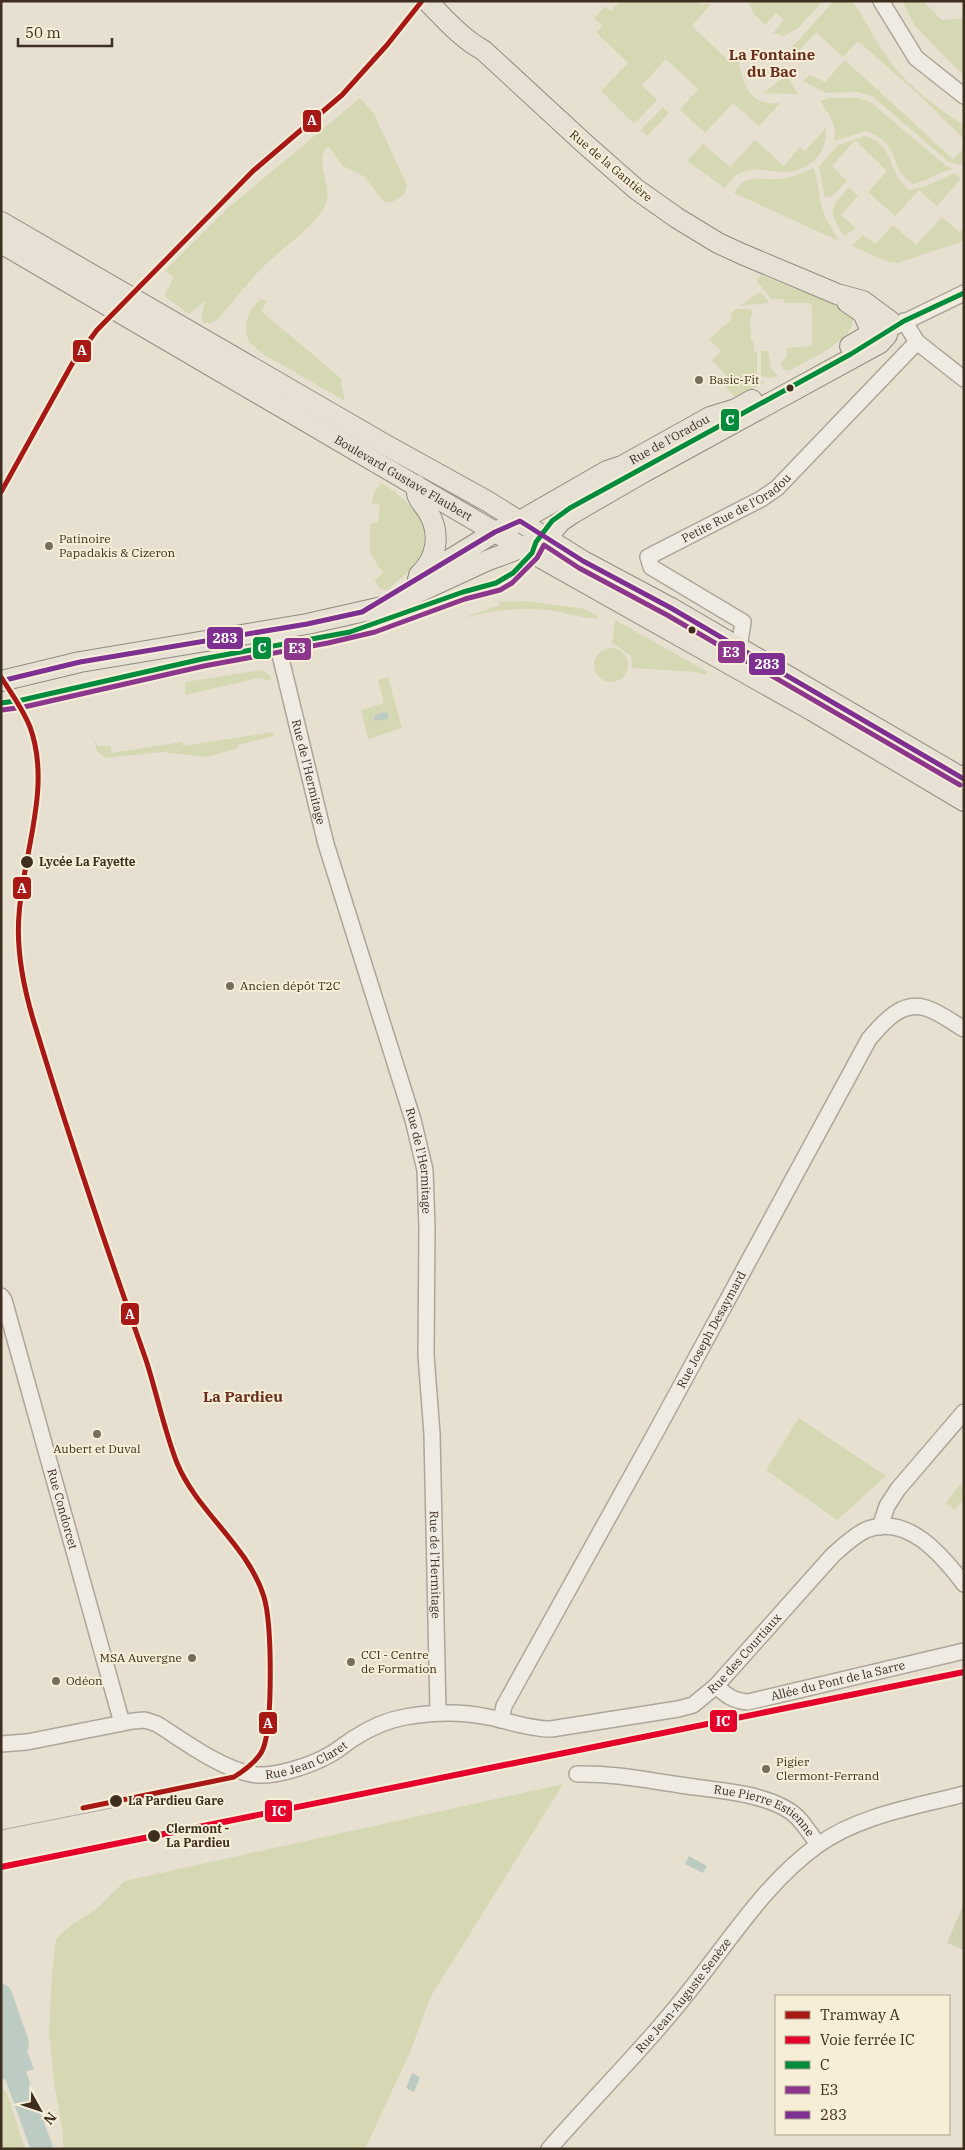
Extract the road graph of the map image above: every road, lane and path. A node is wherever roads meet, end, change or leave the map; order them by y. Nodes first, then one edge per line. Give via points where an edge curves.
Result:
1 (427, 1) edge
2 (442, 1) edge
3 (881, 1) edge
4 (483, 50) junction
5 (964, 96) edge
6 (1, 222) edge
7 (1, 243) edge
8 (964, 293) edge
9 (889, 328) junction
10 (917, 342) junction
11 (964, 379) edge
12 (416, 485) junction
13 (520, 522) junction
14 (494, 532) junction
15 (547, 538) junction
16 (522, 546) junction
17 (412, 582) junction
18 (362, 612) junction
19 (274, 630) junction
20 (739, 648) junction
21 (1, 681) edge
22 (964, 779) edge
23 (964, 801) edge
24 (964, 1028) edge
25 (1, 1296) edge
26 (964, 1412) edge
27 (880, 1528) junction
28 (964, 1584) edge
29 (964, 1651) edge
30 (716, 1686) junction
31 (438, 1712) junction
32 (501, 1720) junction
33 (122, 1723) junction
34 (1, 1744) edge
35 (577, 1774) dead end
36 (964, 1794) edge
37 (818, 1844) junction
38 (549, 2149) edge

1 - 4 main road, Rue de la Gantière
2 - 4 main road, Rue de la Gantière via 481,39
3 - 5 street via 916,58
4 - 9 main road, Rue de la Gantière via 621,177 677,218 718,243 863,302 885,316 890,321
6 - 13 main road, Boulevard Gustave Flaubert
7 - 12 main road, Boulevard Gustave Flaubert
8 - 9 street, Rue de l'Oradou
9 - 10 street
9 - 13 main road, Rue de l'Oradou via 736,409 710,417 622,466 607,471
9 - 15 main road, Rue de l'Oradou via 880,343 573,513 561,521
10 - 11 street
10 - 20 street, Petite Rue de l'Oradou via 777,488 648,557 651,567 743,622
12 - 14 main road, Boulevard Gustave Flaubert
12 - 17 main road via 417,499 430,517 437,536 431,560
13 - 14 main road, Rue de l'Oradou
13 - 15 main road, Boulevard Gustave Flaubert
14 - 16 main road, Boulevard Gustave Flaubert
14 - 17 main road, Rue de l'Oradou
15 - 16 main road
15 - 20 main road, Boulevard Gustave Flaubert
16 - 18 main road via 391,605
16 - 23 main road, Boulevard Gustave Flaubert
17 - 18 main road, Rue de l'Oradou
18 - 19 main road
19 - 21 main road via 80,662
19 - 31 street, Rue de l'Hermitage via 326,844 414,1120 425,1170 426,1355 432,1434
20 - 22 main road, Boulevard Gustave Flaubert
24 - 32 street, Rue Joseph Desaymard via 925,1007 907,1007 888,1017 869,1039 504,1706
25 - 33 street, Rue Condorcet
26 - 27 street via 898,1489 887,1506
27 - 28 street via 905,1530 921,1539
27 - 30 street, Rue des Courtiaux via 866,1530 832,1556
29 - 30 street, Allée du Pont de la Sarre via 748,1702 728,1697
30 - 32 street, Rue des Courtiaux via 694,1705 551,1729 534,1729
31 - 32 street, Rue des Courtiaux
31 - 33 street, Rue Jean Claret via 402,1717 356,1737 330,1754 302,1766 267,1775 252,1775 230,1767 157,1724 145,1720
33 - 34 street, Rue Jean Claret
35 - 37 street, Rue Pierre Estienne via 639,1778 721,1790 773,1802 790,1810
36 - 37 street, Rue Pierre Estienne via 873,1818
37 - 38 street, Rue Jean-Auguste Senèze via 768,1892 697,1981

